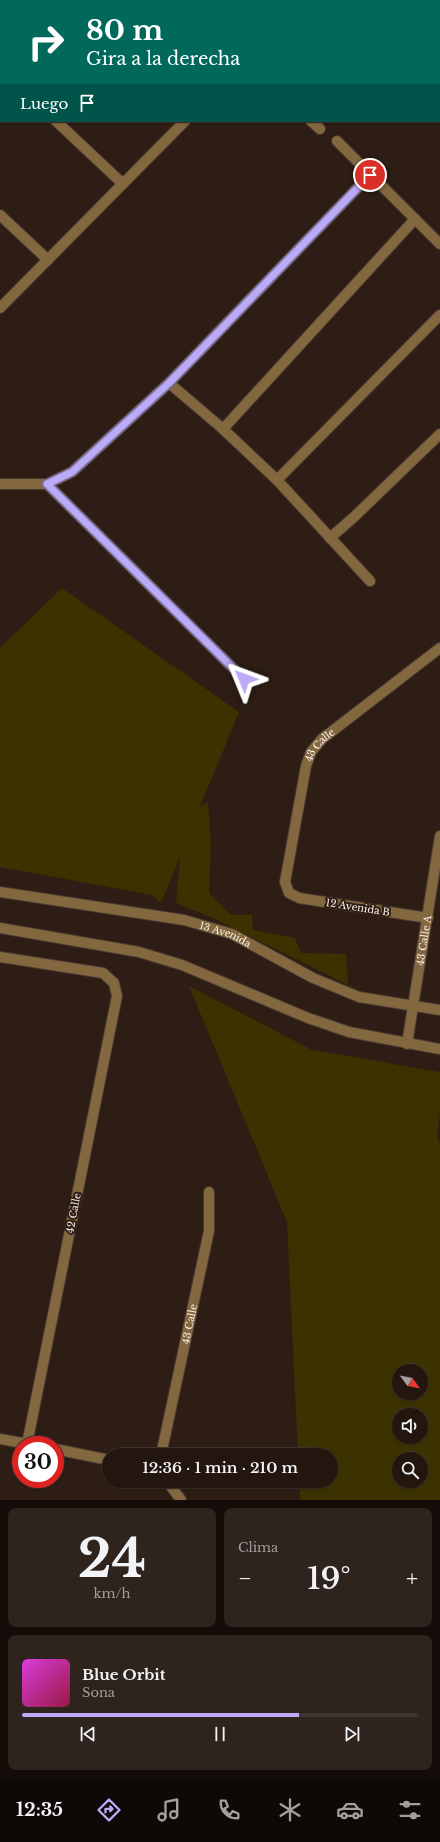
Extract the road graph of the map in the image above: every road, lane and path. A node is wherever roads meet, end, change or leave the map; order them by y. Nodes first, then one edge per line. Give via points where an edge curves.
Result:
1 (57, 122) edge
2 (184, 122) edge
3 (312, 122) edge
4 (320, 129) dead end
5 (337, 141) dead end
6 (370, 175) junction
7 (123, 184) junction
8 (0, 215) edge
9 (415, 219) junction
10 (440, 244) edge
11 (48, 260) junction
12 (0, 308) edge
13 (440, 315) edge
14 (169, 383) junction
15 (224, 429) junction
16 (440, 434) edge
17 (277, 480) junction
18 (0, 484) edge
19 (47, 484) junction
20 (330, 538) junction
21 (370, 581) dead end
22 (440, 648) edge
23 (244, 679) dead end
24 (440, 836) edge
25 (0, 892) edge
26 (289, 893) joint
27 (428, 918) junction
28 (0, 928) edge
29 (0, 957) edge
30 (414, 1006) junction
31 (440, 1010) edge
32 (407, 1044) junction
33 (440, 1049) edge
34 (209, 1192) dead end
35 (32, 1436) edge
36 (0, 1439) edge
37 (12, 1441) edge
38 (162, 1448) edge
39 (64, 1451) edge
40 (102, 1459) edge
41 (172, 1488) edge
42 (181, 1500) edge

1 - 7 street
2 - 7 street
3 - 4 street
5 - 6 street
6 - 9 street
6 - 14 street
7 - 11 street
8 - 11 street
9 - 10 street
9 - 15 street
11 - 12 street
13 - 17 street
14 - 15 street
14 - 19 street via 72,472
15 - 17 street
16 - 20 street
17 - 20 street
18 - 19 street
19 - 23 street
20 - 21 street
22 - 26 street, 43 Calle via 322,739 311,752 306,766 285,882
24 - 27 street, 43 Calle A
25 - 30 street, 13 Avenida via 184,920 232,934 313,978 359,996
26 - 27 street, 12 Avenida B via 299,898
27 - 30 street, 43 Calle A
28 - 32 street via 139,952 182,965 308,1018 349,1032
29 - 35 street, 42 Calle via 103,973 114,983 117,996
30 - 31 street, 13 Avenida
30 - 32 street, 43 Calle A
32 - 33 street
34 - 38 street, 43 Calle via 209,1231
36 - 37 street
39 - 40 street
41 - 42 street

